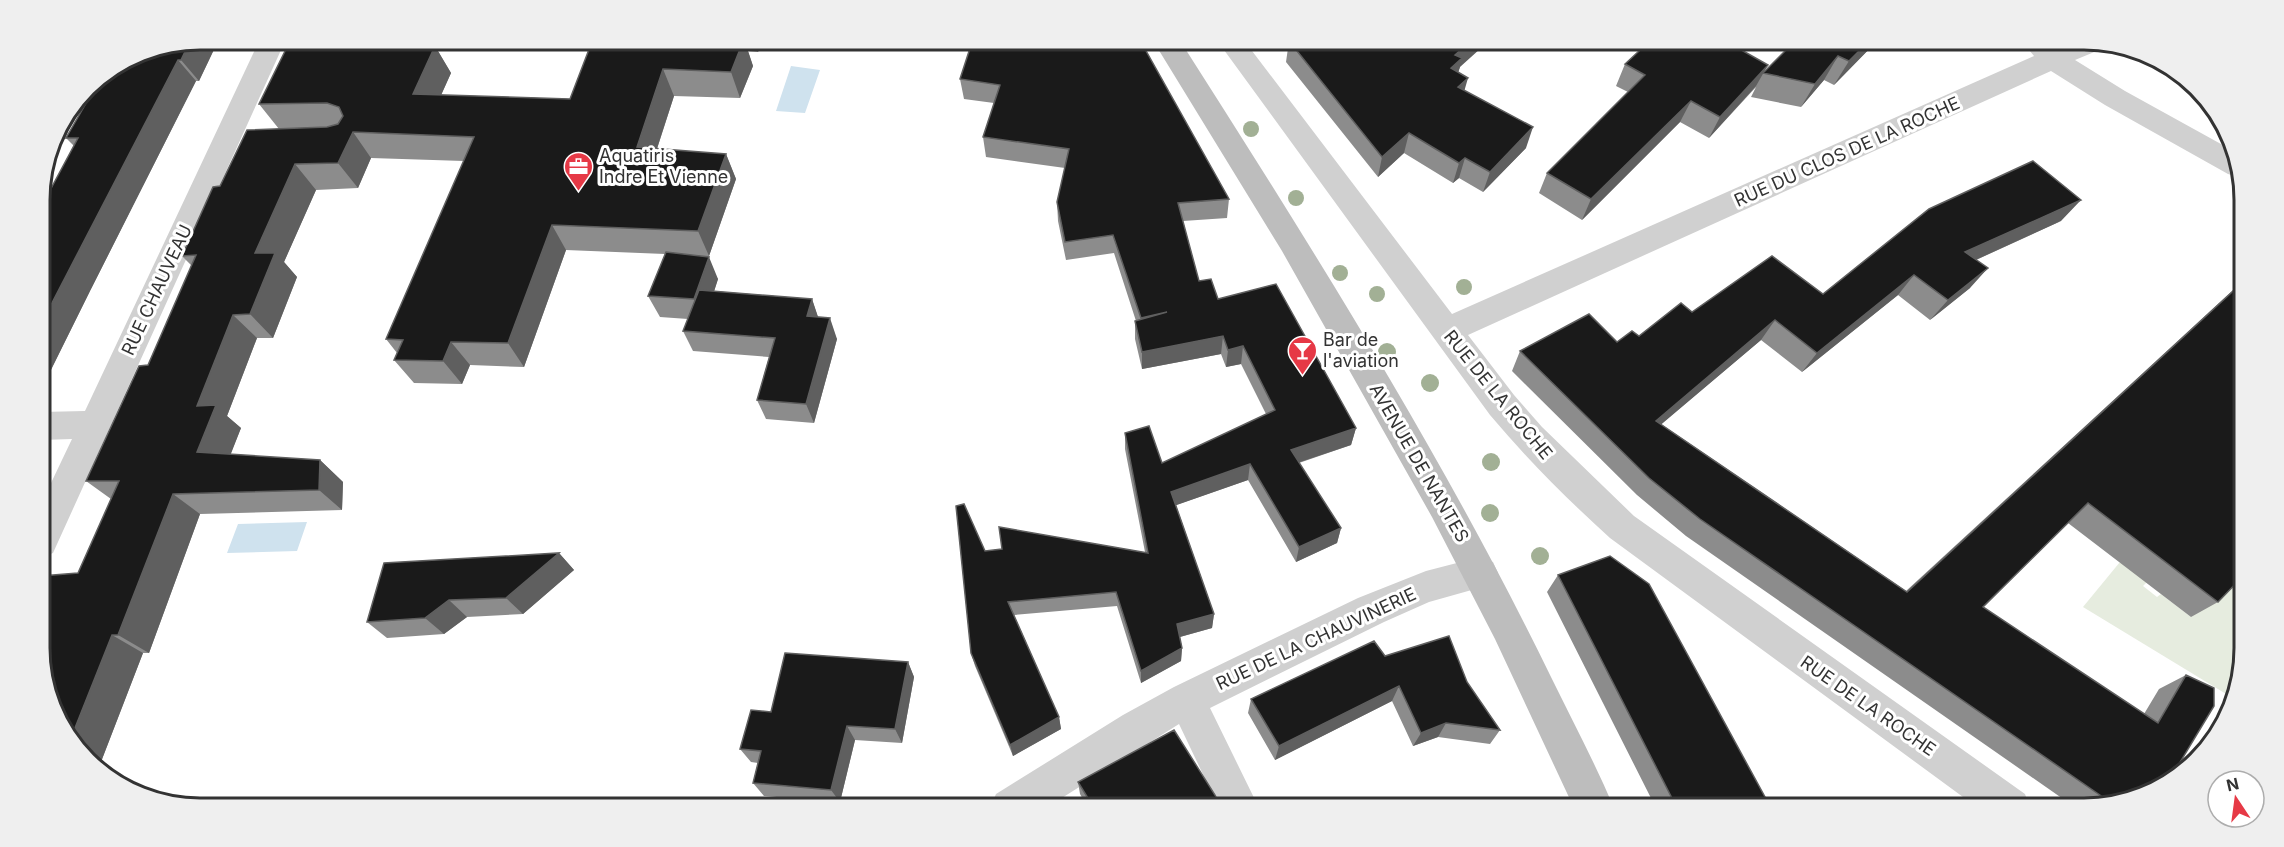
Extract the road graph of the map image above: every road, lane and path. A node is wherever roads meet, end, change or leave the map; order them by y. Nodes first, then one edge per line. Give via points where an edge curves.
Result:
1 (268, 50) edge
2 (1172, 50) edge
3 (1238, 50) edge
4 (2044, 50) edge
5 (2074, 50) edge
6 (2053, 59) junction
7 (257, 143) edge
8 (224, 144) junction
9 (2229, 161) edge
10 (1446, 331) junction
11 (95, 424) junction
12 (50, 426) edge
13 (50, 522) edge
14 (1480, 573) junction
15 (1187, 700) junction
16 (1234, 797) edge
17 (1589, 797) edge
18 (1996, 797) edge
19 (1026, 798) edge

1 - 8 street, RUE CHAUVEAU
2 - 14 main road, AVENUE DE NANTES via 1293,243
3 - 10 street, RUE DE LA ROCHE
4 - 6 street
5 - 6 street, RUE DU CLOS DE LA ROCHE
6 - 9 street
6 - 10 street, RUE DU CLOS DE LA ROCHE
7 - 8 street
8 - 11 street, RUE CHAUVEAU
10 - 18 street, RUE DE LA ROCHE via 1540,450 1622,528
11 - 12 street
11 - 13 street, RUE CHAUVEAU
14 - 15 street, RUE DE LA CHAUVINERIE via 1426,587 1371,610
14 - 17 main road, AVENUE DE NANTES
15 - 16 street
15 - 19 street, RUE DE LA CHAUVINERIE

